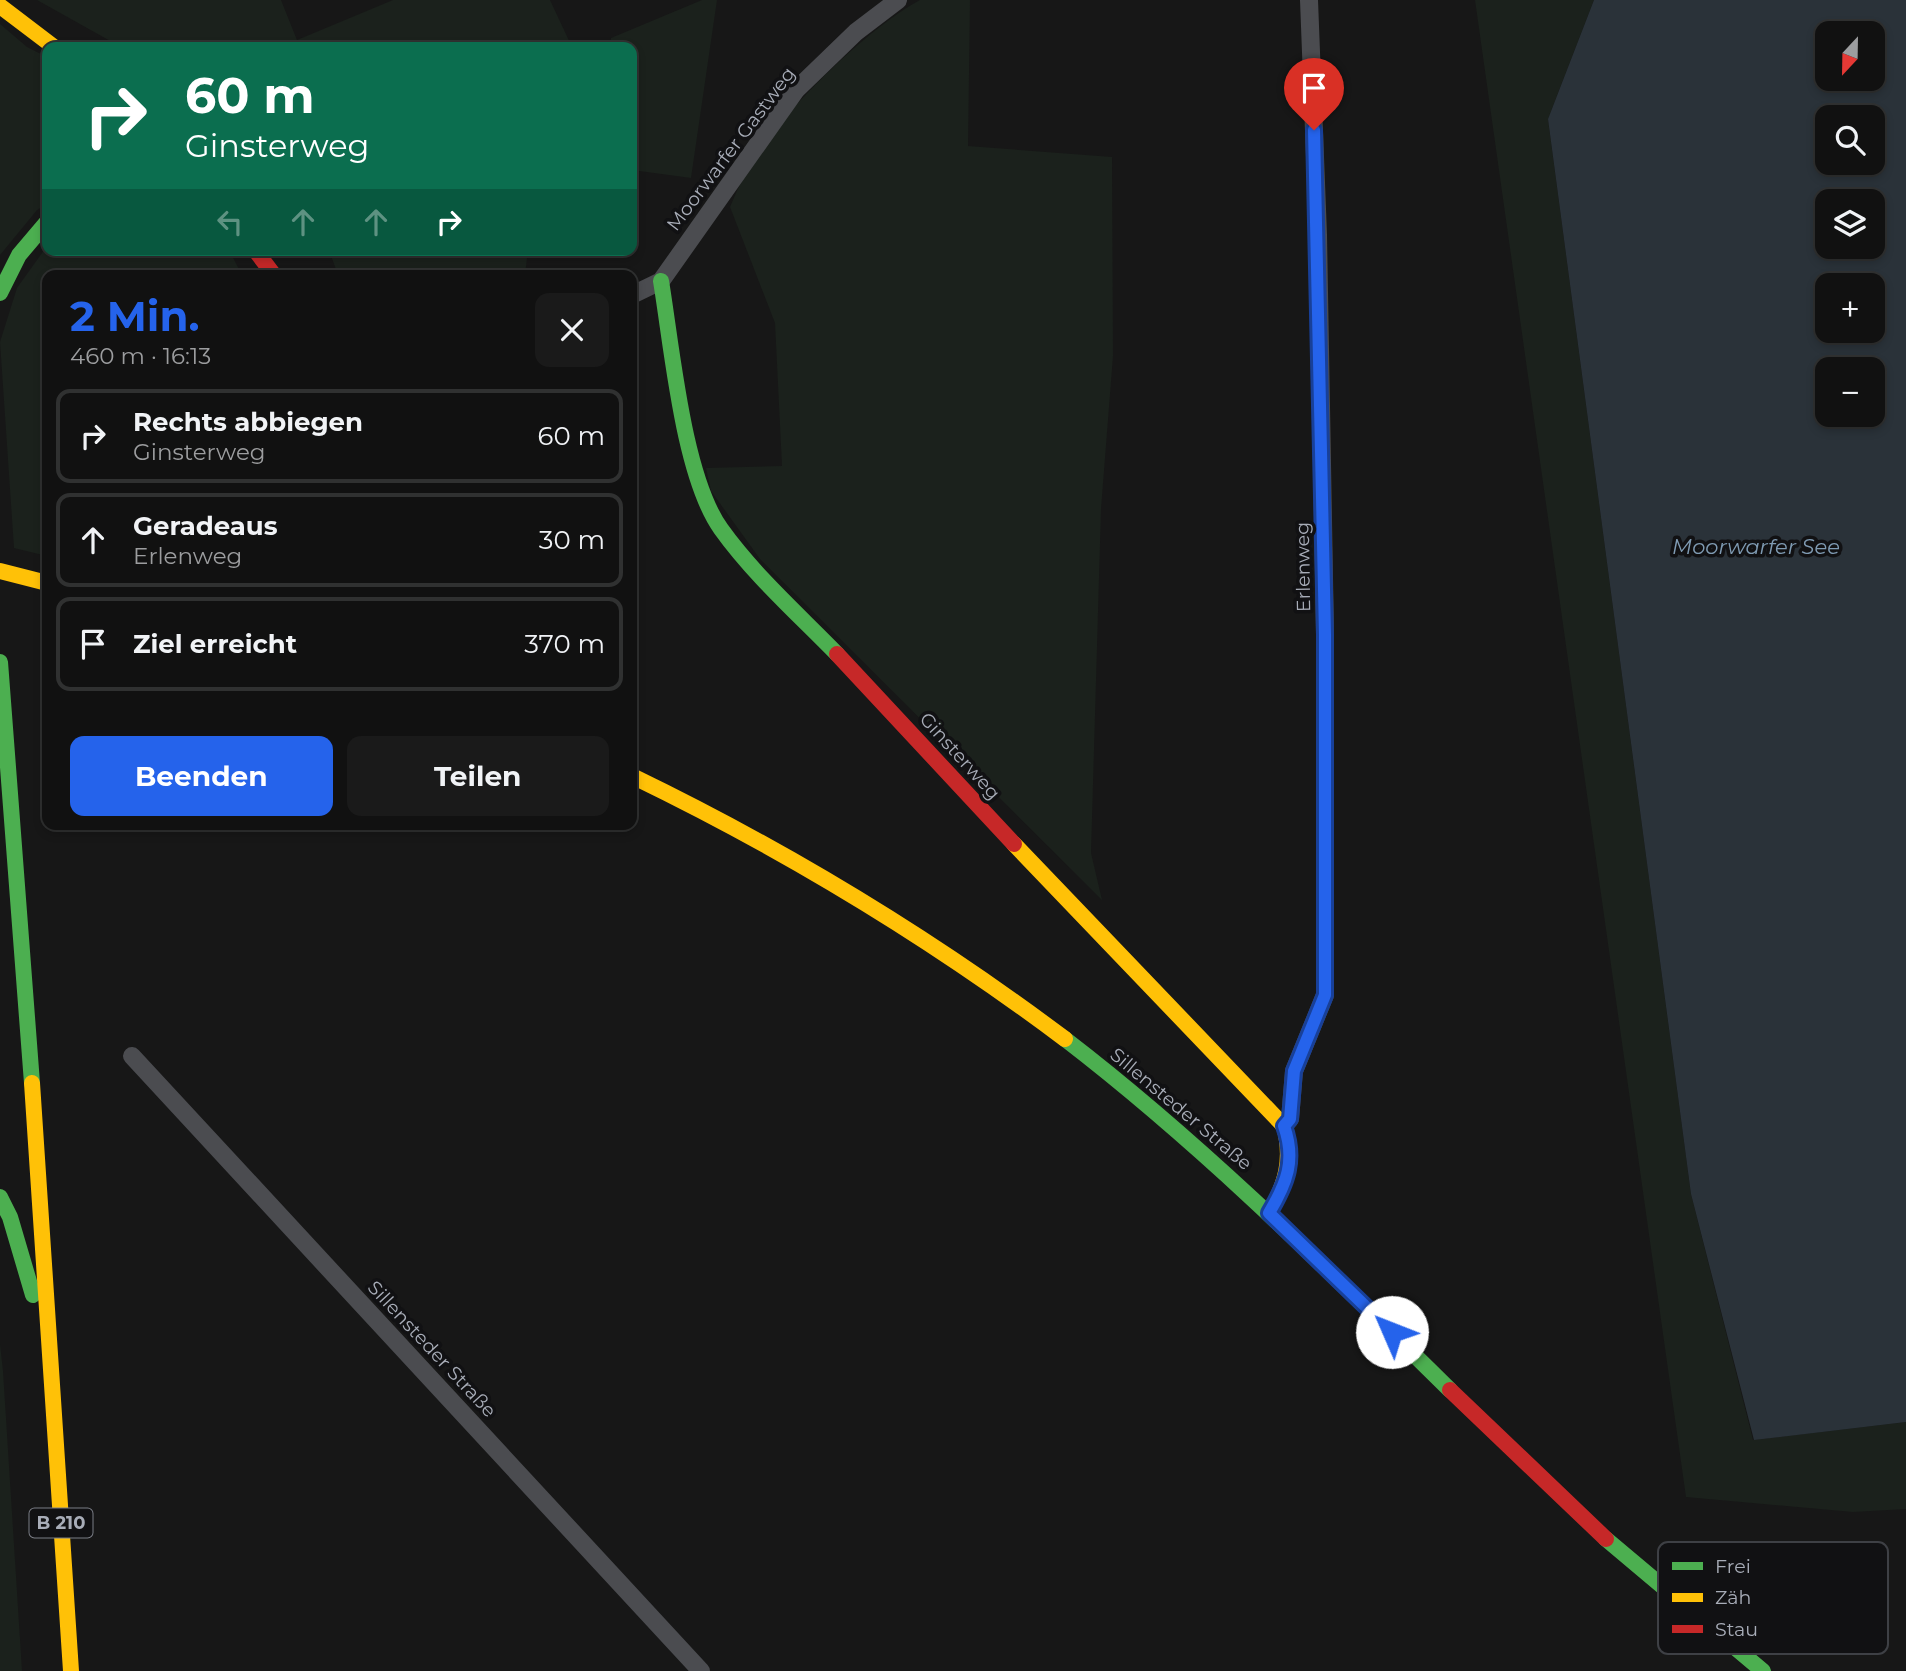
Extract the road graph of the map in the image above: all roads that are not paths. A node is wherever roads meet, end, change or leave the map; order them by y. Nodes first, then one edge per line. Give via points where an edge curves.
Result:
1 (898, 0) edge
2 (1309, 0) edge
3 (0, 6) edge
4 (47, 42) edge
5 (42, 226) edge
6 (262, 256) edge
7 (280, 270) edge
8 (661, 281) junction
9 (0, 293) edge
10 (637, 293) edge
11 (0, 571) edge
12 (42, 582) edge
13 (0, 662) edge
14 (5, 727) junction
15 (0, 747) edge
16 (637, 779) edge
17 (132, 1056) dead end
18 (1284, 1126) junction
19 (0, 1198) edge
20 (1269, 1213) junction
21 (51, 1375) junction
22 (1658, 1581) edge
23 (1743, 1654) edge
24 (71, 1671) edge
25 (701, 1671) edge
26 (1763, 1671) edge

1 - 8 street, Moorwarfer Gastweg via 856,32 796,90
2 - 18 street, Erlenweg via 1325,621 1325,995 1294,1071 1290,1119
3 - 4 main road
5 - 9 main road via 12,265
6 - 7 main road
8 - 10 street, Moorwarfer Gastweg
8 - 18 main road, Ginsterweg via 699,484 720,528 962,790
11 - 12 main road
13 - 14 main road, B 210
14 - 15 main road
14 - 21 main road, B 210
16 - 20 main road, Sillensteder Straße via 776,852 984,979 1068,1041
17 - 25 street, Sillensteder Straße
18 - 20 main road via 1291,1164 1285,1186
19 - 21 main road via 28,1275
20 - 22 main road, Sillensteder Straße via 1550,1488
21 - 24 main road, B 210
23 - 26 main road, Sillensteder Straße

